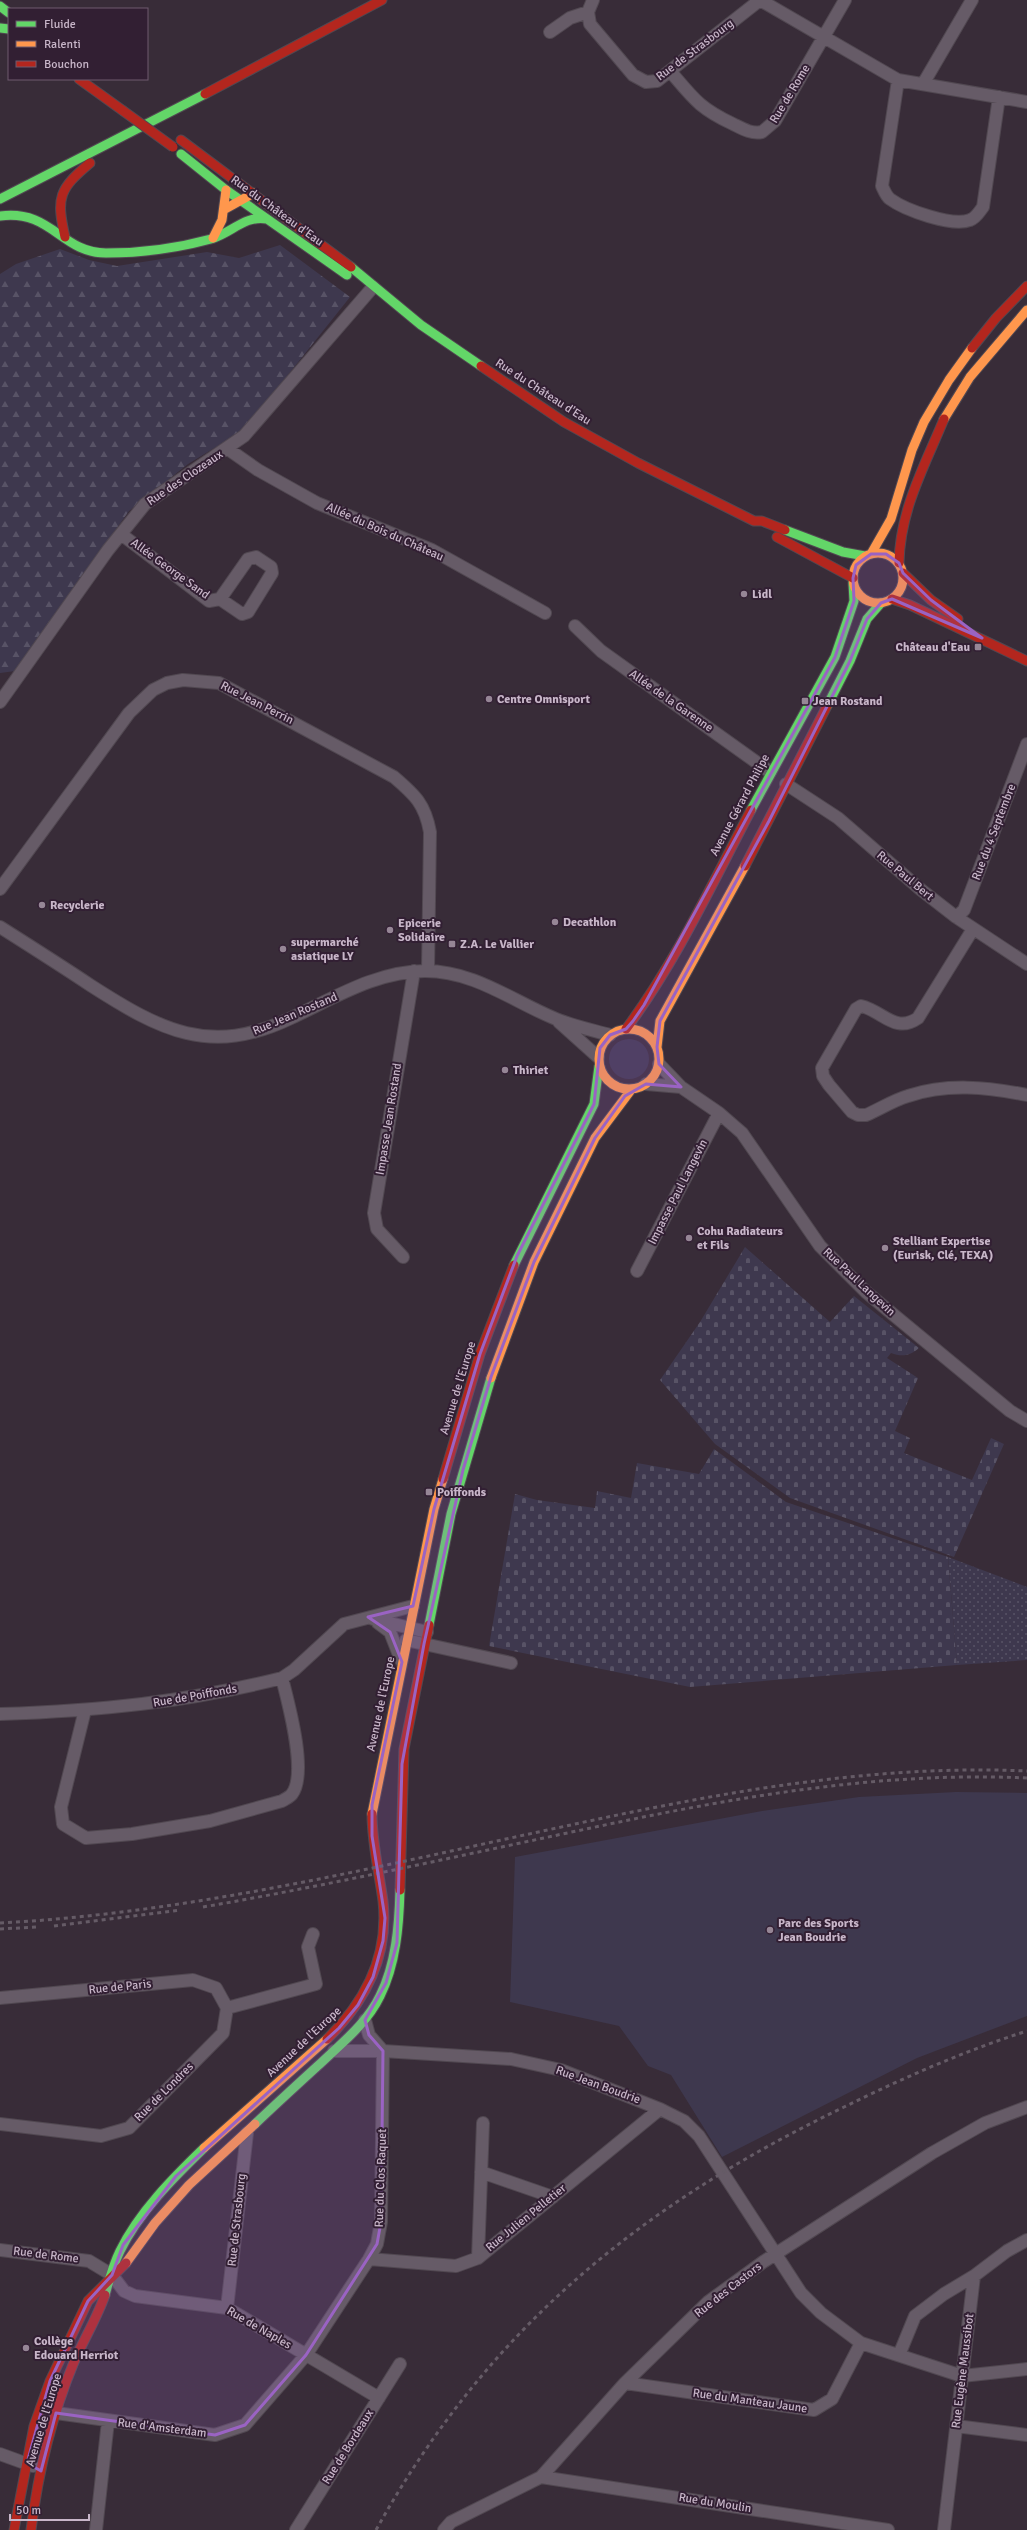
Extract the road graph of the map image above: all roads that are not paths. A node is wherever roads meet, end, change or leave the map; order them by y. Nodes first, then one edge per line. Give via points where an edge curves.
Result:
1 (382, 0) edge
2 (593, 0) edge
3 (760, 0) edge
4 (845, 0) edge
5 (972, 0) edge
6 (0, 6) edge
7 (8, 12) edge
8 (588, 12) junction
9 (0, 21) edge
10 (8, 28) edge
11 (550, 32) dead end
12 (824, 36) junction
13 (670, 71) junction
14 (80, 80) edge
15 (898, 80) junction
16 (923, 84) junction
17 (999, 98) junction
18 (1027, 102) edge
19 (144, 113) dead end
20 (162, 127) dead end
21 (178, 138) dead end
22 (106, 145) junction
23 (76, 161) junction
24 (20, 178) dead end
25 (226, 190) junction
26 (254, 193) junction
27 (0, 199) edge
28 (240, 199) junction
29 (250, 207) junction
30 (225, 210) junction
31 (0, 216) edge
32 (267, 219) junction
33 (242, 220) junction
34 (65, 237) junction
35 (213, 238) junction
36 (1027, 286) edge
37 (373, 287) junction
38 (1027, 310) edge
39 (228, 448) junction
40 (754, 521) junction
41 (121, 534) junction
42 (868, 555) junction
43 (899, 563) junction
44 (903, 573) junction
45 (853, 580) junction
46 (220, 599) junction
47 (892, 599) junction
48 (881, 603) junction
49 (545, 613) dead end
50 (575, 626) dead end
51 (982, 638) junction
52 (1027, 661) edge
53 (0, 702) edge
54 (1027, 744) edge
55 (770, 772) junction
56 (786, 784) junction
57 (0, 889) edge
58 (956, 917) junction
59 (0, 926) edge
60 (973, 929) junction
61 (1027, 964) edge
62 (414, 971) junction
63 (428, 971) junction
64 (556, 1020) junction
65 (626, 1029) junction
66 (610, 1035) junction
67 (656, 1047) junction
68 (598, 1062) junction
69 (659, 1064) junction
70 (646, 1084) junction
71 (681, 1087) junction
72 (631, 1090) junction
73 (1027, 1095) edge
74 (719, 1113) junction
75 (403, 1257) dead end
76 (637, 1271) dead end
77 (1027, 1421) edge
78 (413, 1606) junction
79 (368, 1617) junction
80 (407, 1634) junction
81 (426, 1638) junction
82 (402, 1662) junction
83 (511, 1663) dead end
84 (282, 1678) junction
85 (85, 1710) junction
86 (0, 1714) edge
87 (313, 1934) dead end
88 (0, 1998) edge
89 (228, 2008) junction
90 (365, 2020) junction
91 (334, 2051) junction
92 (384, 2051) junction
93 (1027, 2107) edge
94 (660, 2109) junction
95 (482, 2123) dead end
96 (0, 2124) edge
97 (247, 2132) junction
98 (481, 2172) junction
99 (553, 2196) junction
100 (1027, 2240) edge
101 (0, 2250) edge
102 (775, 2255) junction
103 (478, 2258) junction
104 (369, 2259) junction
105 (112, 2275) junction
106 (974, 2276) junction
107 (227, 2308) junction
108 (861, 2343) junction
109 (306, 2355) junction
110 (899, 2355) junction
111 (400, 2364) dead end
112 (1027, 2369) edge
113 (962, 2376) junction
114 (625, 2383) junction
115 (379, 2398) junction
116 (56, 2413) junction
117 (108, 2421) junction
118 (956, 2426) junction
119 (1027, 2436) edge
120 (0, 2454) edge
121 (27, 2462) junction
122 (41, 2471) junction
123 (541, 2477) junction
124 (14, 2530) edge
125 (31, 2530) edge
126 (96, 2530) edge
127 (296, 2530) edge
128 (444, 2530) edge
129 (888, 2530) edge
130 (944, 2530) edge

1 - 22 main road
2 - 8 street
3 - 12 street
3 - 13 street, Rue de Strasbourg
4 - 12 street, Rue de Rome
5 - 16 street
6 - 7 main road
8 - 11 street via 570,18
8 - 13 street, Rue de Strasbourg via 590,24 633,76 652,82
9 - 10 main road
12 - 13 street, Rue de Rome via 775,121 762,132 747,131 708,113
12 - 15 street
14 - 25 main road, Rue du Château d'Eau, bridge
15 - 16 street
15 - 17 street via 882,186 890,199 938,218 969,221 975,218 983,207
16 - 17 street
17 - 18 street
19 - 20 main road
21 - 26 main road, Rue du Château d'Eau
22 - 23 main road
22 - 34 main road via 90,164 73,175 59,195 57,208
23 - 24 main road via 53,164
23 - 27 main road
25 - 28 main road, Rue du Château d'Eau
25 - 30 main road
26 - 28 main road
26 - 29 main road
26 - 37 main road, Rue du Château d'Eau via 353,267
28 - 29 main road, Rue du Château d'Eau
28 - 30 main road
29 - 32 main road, Rue du Château d'Eau
29 - 33 main road
30 - 35 main road
31 - 34 main road via 22,214 36,218
32 - 33 main road via 252,217
32 - 37 main road, Rue du Château d'Eau via 329,263
33 - 35 main road via 224,235
34 - 35 main road via 82,248 106,254 182,245
36 - 42 main road via 973,346 939,396 916,439 893,515
37 - 39 street, Rue des Clozeaux via 244,436
37 - 40 main road, Rue du Château d'Eau via 421,325 564,422 638,463
38 - 43 main road via 986,355 952,404 919,473 911,496 900,534
39 - 41 street, Rue des Clozeaux via 145,504
39 - 49 street, Allée du Bois du Château via 258,470 317,503 432,550
40 - 42 main road, Rue du Château d'Eau via 762,521 843,552
40 - 45 main road, Rue du Château d'Eau via 759,528
41 - 46 street, Allée George Sand via 209,601
41 - 53 street, Rue des Clozeaux
42 - 43 main road via 886,554
42 - 45 main road via 856,565
43 - 44 main road
44 - 47 main road via 900,590
44 - 51 main road via 931,600
45 - 48 main road via 856,590 866,601
45 - 55 main road, Avenue Gérard Philipe via 854,601 835,657
46 - 46 street, Allée George Sand via 242,614 248,612 272,573 271,568 256,557 248,559
47 - 48 main road
47 - 51 main road
48 - 56 main road via 867,619 850,661
50 - 55 street, Allée de la Garenne via 601,651
51 - 52 main road
54 - 58 street, Rue du 4 Septembre via 964,910
55 - 65 main road, Avenue Gérard Philipe via 682,940 644,1005
56 - 58 street, Rue Paul Bert via 838,818
56 - 67 main road via 660,1021
57 - 63 street, Rue Jean Perrin via 129,713 148,695 168,683 183,680 219,683 394,777 416,795 427,816 430,832
58 - 60 street, Rue Paul Bert
59 - 62 street, Rue Jean Rostand via 131,1012 168,1029 216,1037 253,1034 380,976
60 - 61 street, Rue Paul Bert
60 - 73 street via 918,1018 899,1025 861,1006 856,1010 824,1064 823,1076 844,1103 858,1115 866,1115 908,1096 952,1088 982,1087
62 - 63 street, Rue Jean Rostand
62 - 75 street, Impasse Jean Rostand via 374,1213 377,1229
63 - 64 street, Rue Jean Rostand via 455,974 484,983
64 - 66 street, Rue Jean Rostand
64 - 68 street, Rue Jean Rostand
65 - 66 main road
65 - 67 main road via 644,1033
66 - 68 main road via 600,1048
67 - 69 main road
68 - 72 main road via 602,1074 614,1086
68 - 78 main road, Avenue de l'Europe via 598,1086 594,1104 516,1256 480,1354 434,1509
69 - 70 main road via 652,1079
69 - 71 street, Rue Paul Langevin
70 - 71 street, Rue Paul Langevin
70 - 72 main road
71 - 74 street, Rue Paul Langevin
72 - 81 main road, Avenue de l'Europe via 595,1138 531,1269 491,1376 463,1470 451,1514
74 - 76 street, Impasse Paul Langevin
74 - 77 street, Rue Paul Langevin via 742,1133 820,1246 866,1292 1010,1411
78 - 79 street, Rue de Poiffonds
78 - 80 main road, Avenue de l'Europe
79 - 80 street
79 - 82 street via 390,1632
79 - 84 street, Rue de Poiffonds via 344,1624
80 - 81 street
80 - 82 main road, Avenue de l'Europe
81 - 83 street
81 - 90 main road, Avenue de l'Europe via 402,1764 397,1943 386,1983
82 - 105 main road, Avenue de l'Europe via 372,1805 372,1836 385,1918 383,1941 372,1977 358,2005 339,2028 176,2176 123,2245
84 - 85 street, Rue de Poiffonds via 158,1703
84 - 85 street via 296,1730 297,1778 292,1794 282,1801 180,1827 86,1838 63,1824 61,1807
85 - 86 street, Rue de Poiffonds
87 - 89 street via 308,1947 316,1984
88 - 89 street, Rue de Paris via 192,1980 216,1988
89 - 96 street, Rue de Londres via 223,2033 129,2128 101,2136
90 - 91 main road, Avenue de l'Europe
90 - 92 street via 369,2035
91 - 92 street, Rue Jean Boudrie
91 - 97 main road, Avenue de l'Europe
92 - 94 street, Rue Jean Boudrie via 511,2059 561,2070
92 - 104 street, Rue du Clos Raquet via 381,2222 377,2244
93 - 102 street, Rue des Castors via 985,2123 932,2153
94 - 99 street, Rue Julien Pelletier
94 - 102 street, Rue Jean Boudrie via 684,2121 699,2136
95 - 98 street
97 - 105 main road, Avenue de l'Europe via 189,2185 155,2223 124,2266
97 - 107 street, Rue de Strasbourg
98 - 99 street
98 - 103 street
99 - 103 street, Rue Julien Pelletier
100 - 106 street via 1007,2251
101 - 105 street, Rue de Rome via 89,2261
102 - 108 street, Rue Jean Boudrie via 806,2298 821,2313
102 - 114 street, Rue des Castors via 708,2302
103 - 104 street, Rue Julien Pelletier via 456,2266
104 - 109 street, Rue du Clos Raquet
105 - 107 street, Rue de Naples via 124,2291 135,2296
105 - 116 main road, Avenue de l'Europe
105 - 121 main road, Avenue de l'Europe via 88,2301 50,2381 34,2426
106 - 110 street via 915,2316
106 - 113 street, Rue Eugène Maussibot
107 - 109 street, Rue de Naples
108 - 110 street, Rue Jean Boudrie
108 - 114 street, Rue du Manteau Jaune via 832,2399 814,2410
109 - 115 street, Rue de Naples
109 - 117 street, Rue d'Amsterdam via 245,2425 215,2435
110 - 113 street, Rue Jean Boudrie
111 - 115 street, Rue de Bordeaux
112 - 113 street
113 - 118 street, Rue Eugène Maussibot
114 - 123 street, Rue des Castors
115 - 127 street, Rue de Bordeaux
116 - 117 street, Rue d'Amsterdam
116 - 122 main road, Avenue de l'Europe
117 - 126 street
118 - 119 street
118 - 130 street, Rue Eugène Maussibot
120 - 121 street
121 - 122 street
121 - 124 main road, Avenue de l'Europe
122 - 125 main road, Avenue de l'Europe
123 - 128 street, Rue des Castors via 451,2522
123 - 129 street, Rue du Moulin

